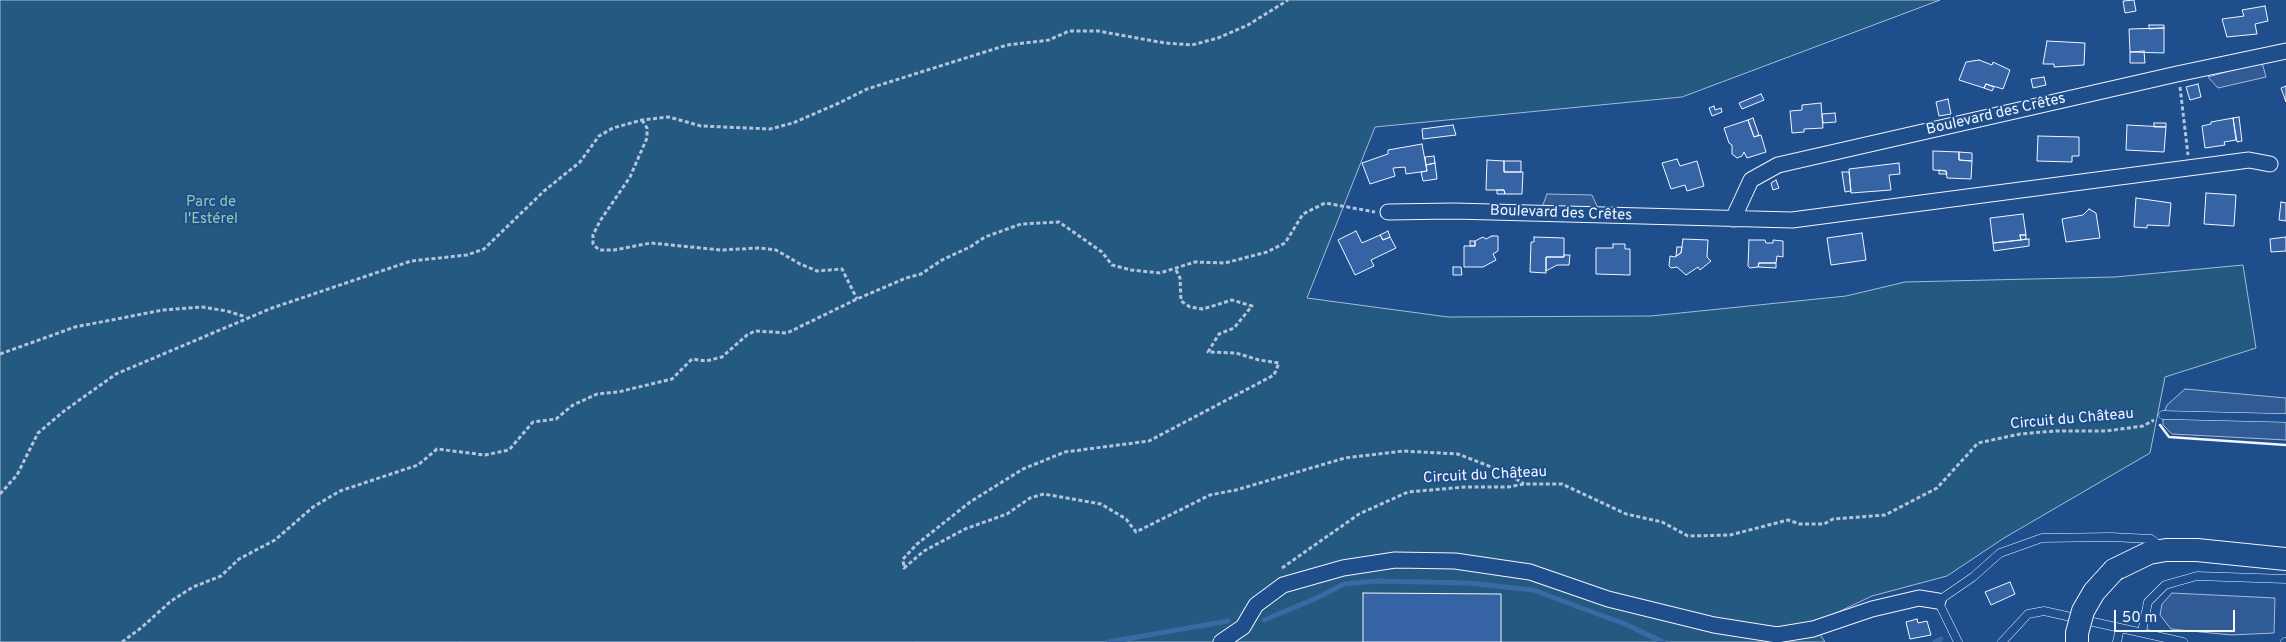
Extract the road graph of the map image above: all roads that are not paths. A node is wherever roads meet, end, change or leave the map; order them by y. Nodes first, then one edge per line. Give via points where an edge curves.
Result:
1 (2286, 51) edge
2 (2270, 164) dead end
3 (1388, 212) road end
4 (1734, 219) junction
5 (2163, 415) road end
6 (2286, 418) edge
7 (2166, 550) junction
8 (2286, 559) edge
9 (2286, 579) edge
10 (1938, 601) junction
11 (2120, 628) junction
12 (2142, 632) junction
13 (1221, 642) edge
14 (1958, 642) edge
15 (2002, 642) edge
16 (2077, 642) edge
17 (2117, 642) edge
18 (2183, 642) edge

1 - 4 street, Boulevard des Crêtes via 1778,165 1750,180
2 - 4 street, Boulevard des Crêtes via 2249,160 1792,220
3 - 4 street, Boulevard des Crêtes
5 - 6 lane
7 - 8 main road
7 - 10 lane via 2151,539 2042,538 2000,553
7 - 16 main road, bridge via 2149,553 2114,570 2094,592 2083,611
9 - 12 lane via 2197,576 2165,585 2148,602
10 - 13 street via 1919,598 1872,609 1813,629 1777,635 1714,625 1608,598 1530,572 1455,560 1395,560 1343,568 1283,585 1256,605 1243,627
10 - 14 lane
11 - 12 lane
11 - 15 lane via 2044,611 2028,614
11 - 17 lane
12 - 18 lane

